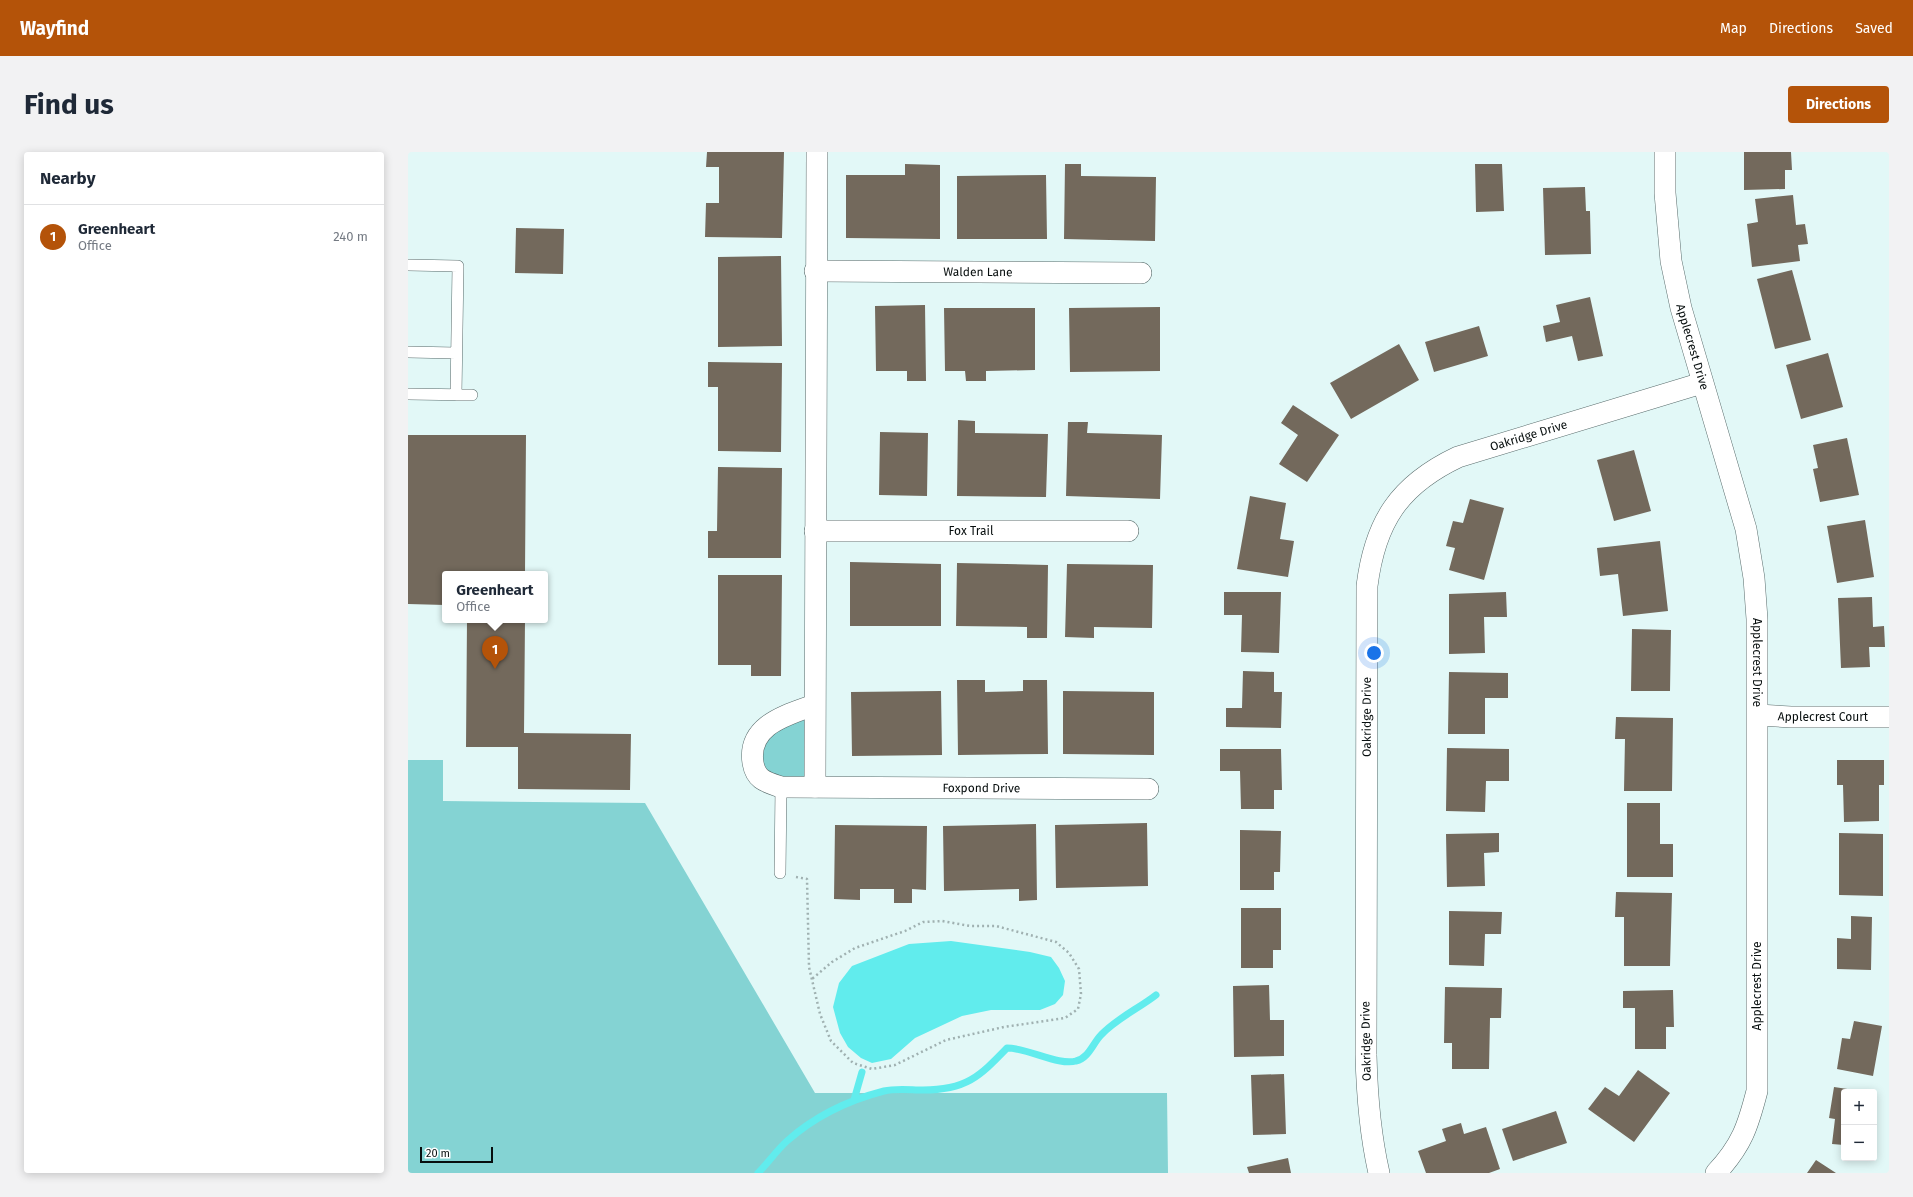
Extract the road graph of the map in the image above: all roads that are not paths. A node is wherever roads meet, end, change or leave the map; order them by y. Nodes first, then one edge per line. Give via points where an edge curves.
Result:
1 (817, 152) edge
2 (1665, 152) edge
3 (408, 265) edge
4 (815, 271) junction
5 (1141, 273) dead end
6 (408, 352) edge
7 (456, 353) junction
8 (1702, 382) junction
9 (408, 394) edge
10 (456, 395) junction
11 (472, 395) dead end
12 (815, 530) junction
13 (1128, 530) dead end
14 (814, 705) junction
15 (1758, 715) junction
16 (1889, 717) edge
17 (781, 786) junction
18 (815, 786) junction
19 (1148, 789) dead end
20 (780, 873) road end
21 (1379, 1173) edge
22 (1716, 1173) edge

1 - 4 street
2 - 8 street, Applecrest Drive via 1670,261
3 - 7 lane via 458,266
4 - 5 street, Walden Lane
4 - 12 street
6 - 7 lane
7 - 10 lane
8 - 15 street, Applecrest Drive via 1746,529 1757,619
8 - 21 street, Oakridge Drive via 1458,457 1439,466 1423,477 1392,508 1378,536 1367,586 1366,1055 1373,1146
9 - 10 lane
10 - 11 lane
12 - 13 street, Fox Trail
12 - 14 street
14 - 17 street via 781,717 759,733 752,751 755,772 766,782
14 - 18 street
15 - 16 street, Applecrest Court
15 - 22 street, Applecrest Drive via 1757,1091 1749,1122 1740,1143
17 - 18 street, Foxpond Drive
17 - 20 lane
18 - 19 street, Foxpond Drive

